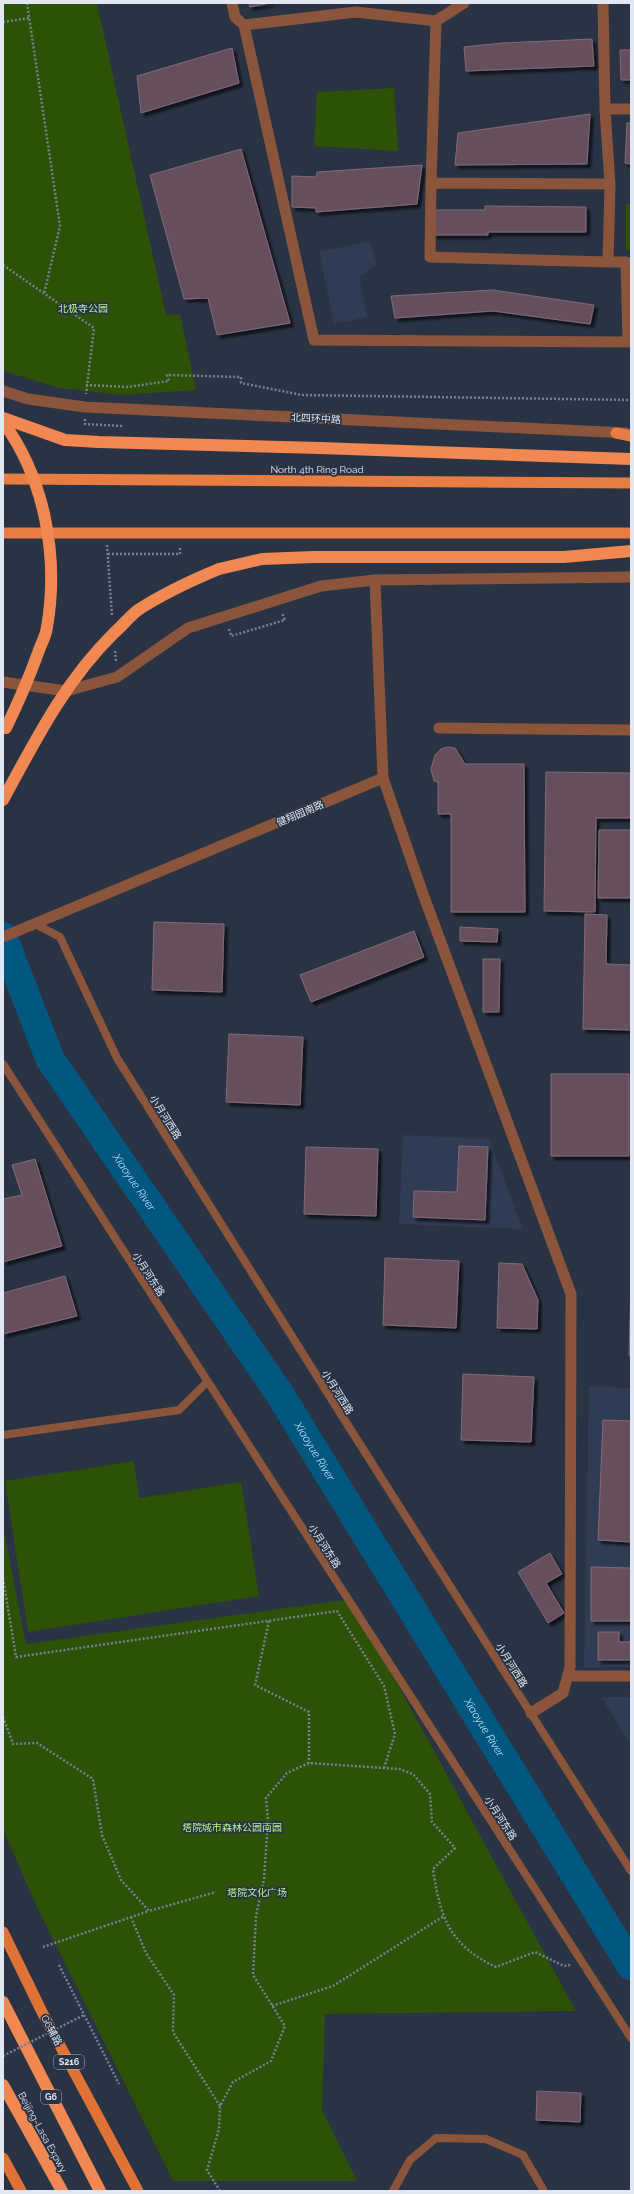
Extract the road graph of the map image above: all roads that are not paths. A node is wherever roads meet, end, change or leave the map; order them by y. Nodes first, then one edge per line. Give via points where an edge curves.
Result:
1 (232, 3) edge
2 (464, 3) edge
3 (603, 3) edge
4 (436, 21) junction
5 (244, 25) junction
6 (606, 109) junction
7 (631, 109) edge
8 (431, 183) junction
9 (610, 184) junction
10 (608, 262) junction
11 (628, 262) edge
12 (630, 342) edge
13 (3, 391) edge
14 (3, 418) edge
15 (3, 422) edge
16 (616, 433) joint
17 (631, 435) edge
18 (631, 459) edge
19 (3, 479) edge
20 (631, 483) edge
21 (3, 533) edge
22 (631, 533) edge
23 (631, 551) edge
24 (631, 577) edge
25 (375, 580) junction
26 (3, 682) edge
27 (439, 728) dead end
28 (631, 730) edge
29 (3, 733) edge
30 (383, 778) junction
31 (3, 800) edge
32 (35, 924) junction
33 (3, 937) edge
34 (3, 1064) edge
35 (207, 1382) junction
36 (3, 1435) edge
37 (568, 1676) junction
38 (631, 1676) edge
39 (531, 1713) junction
40 (631, 1871) edge
41 (3, 1932) edge
42 (3, 2002) edge
43 (631, 2038) edge
44 (3, 2085) edge
45 (3, 2158) edge
46 (21, 2191) edge
47 (62, 2191) edge
48 (100, 2191) edge
49 (138, 2191) edge
50 (393, 2191) edge
51 (544, 2191) edge

1 - 5 street via 235,17
2 - 4 street
3 - 6 street
4 - 5 street via 356,12
4 - 8 street
5 - 12 street via 314,340
6 - 7 street
6 - 9 street
8 - 9 street
8 - 10 street via 430,257
9 - 10 street
10 - 11 street
11 - 12 street
13 - 16 street, 北四环中路 via 28,399 85,407
14 - 18 highway, bridge via 65,440
15 - 29 highway, bridge via 30,471 44,512 50,555 50,594 47,628
16 - 17 highway
19 - 20 highway, North 4th Ring Road
21 - 22 highway
23 - 31 highway, bridge via 564,557 262,559 219,569 175,587 136,611 101,646 49,716
24 - 25 street
25 - 26 street via 321,586 188,628 117,678 66,691
25 - 30 street
27 - 28 street
30 - 32 street, 健翔园南路
30 - 37 street via 423,894 571,1294
32 - 33 street, 健翔园南路
32 - 39 lane, 小月河西路 via 60,938 117,1058
34 - 35 lane, 小月河东路
35 - 36 lane via 179,1410
35 - 43 lane, 小月河东路
37 - 38 street
37 - 39 street via 563,1693
39 - 40 lane, 小月河西路
41 - 49 main road, G6辅路 / S216 via 42,2012
42 - 48 highway, G6
44 - 47 highway, Beijing-Lasa Expwy
45 - 46 main road
50 - 51 lane via 410,2160 436,2138 486,2139 523,2155

